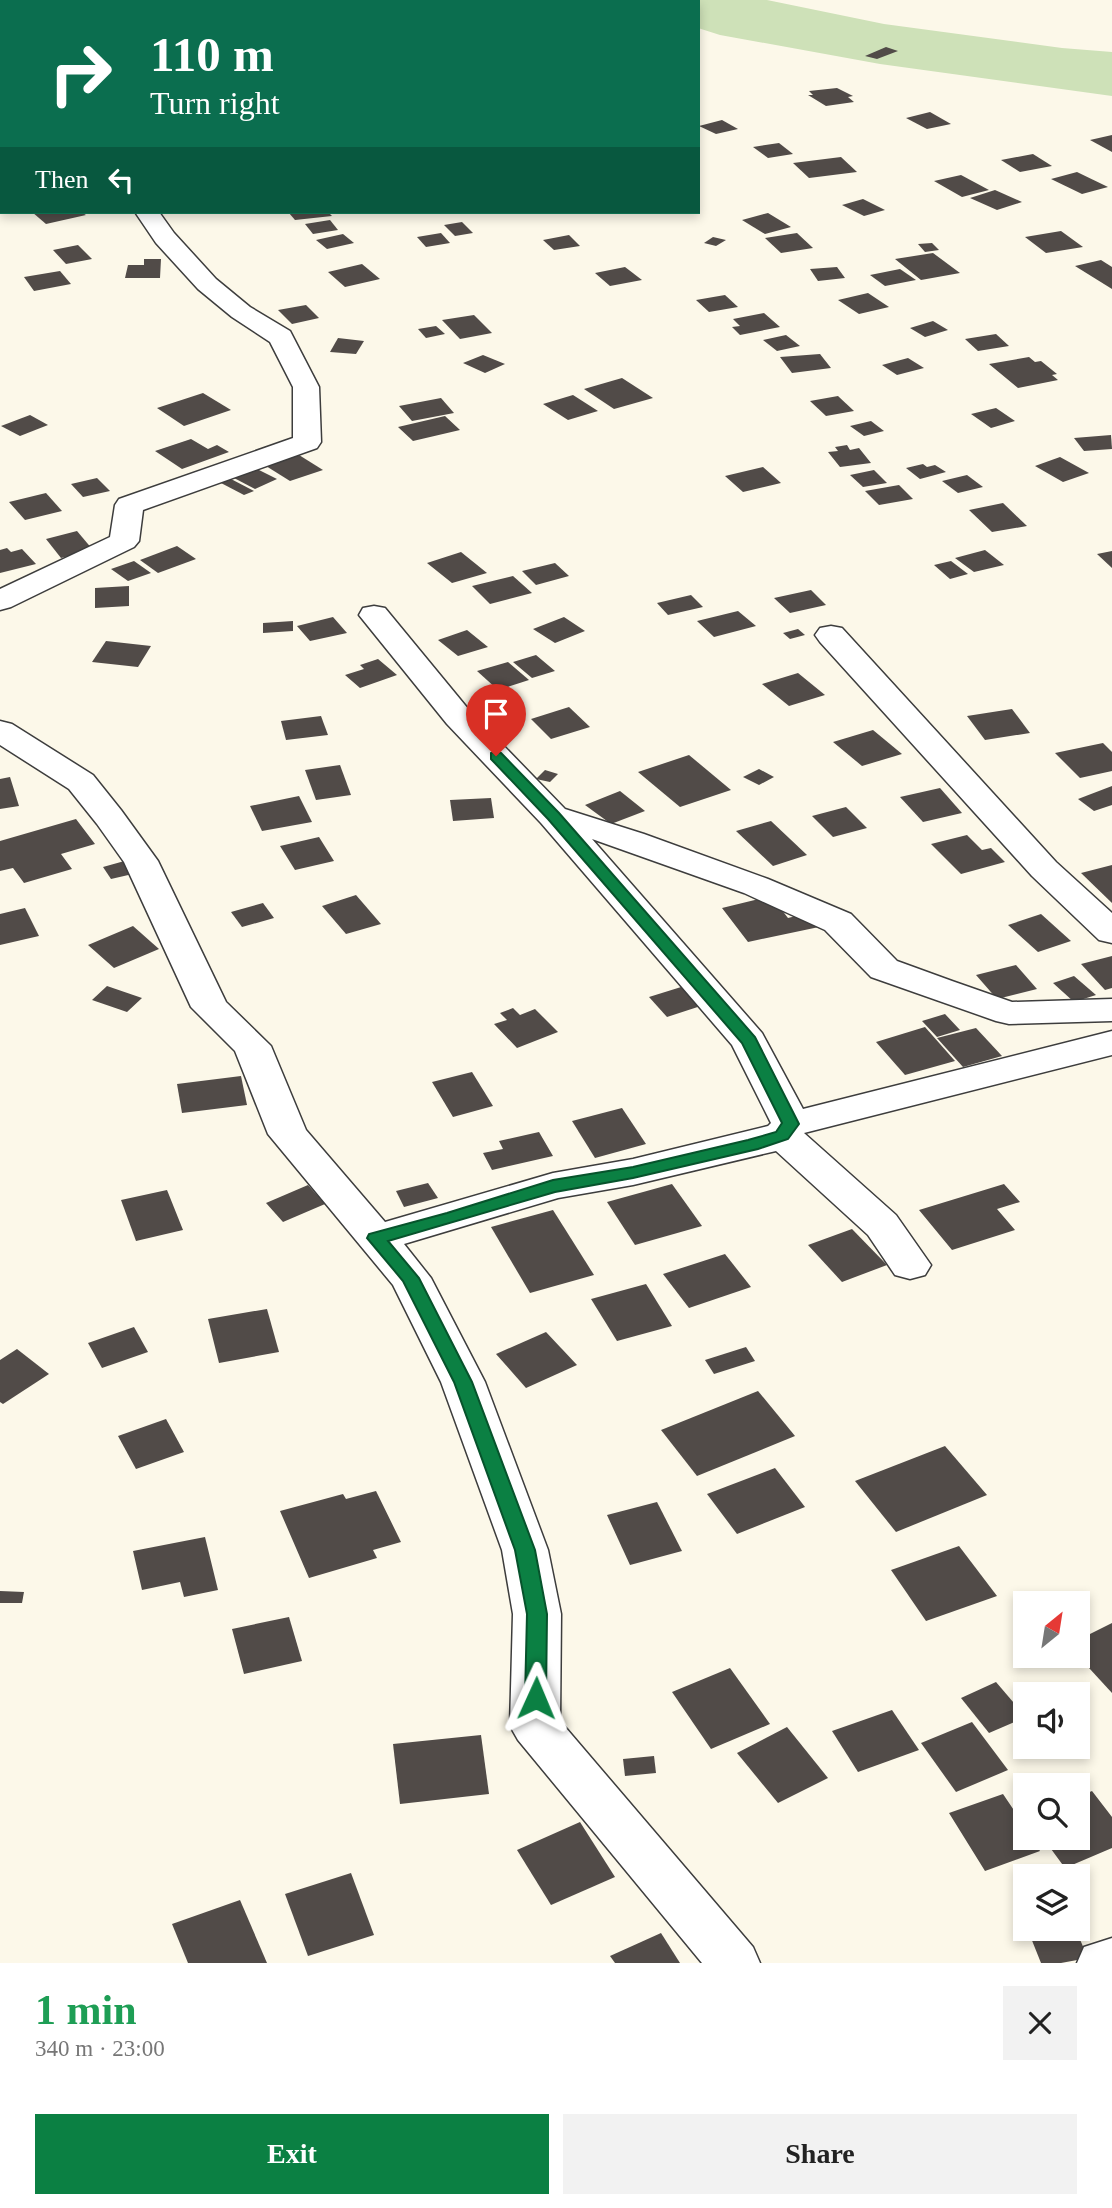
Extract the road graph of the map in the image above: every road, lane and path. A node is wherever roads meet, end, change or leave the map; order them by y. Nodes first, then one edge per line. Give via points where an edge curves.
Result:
1 (148, 214) edge
2 (0, 601) edge
3 (374, 615) dead end
4 (831, 635) dead end
5 (0, 731) edge
6 (554, 816) junction
7 (1112, 932) edge
8 (1112, 1010) edge
9 (1112, 1043) edge
10 (786, 1130) junction
11 (376, 1238) junction
12 (910, 1265) dead end
13 (1112, 1961) edge
14 (734, 1963) edge
15 (1103, 1963) edge

1 - 2 street via 207,284 281,337 306,387 307,442 129,505 124,541
3 - 6 street via 458,717
4 - 7 street via 1044,869
5 - 11 street via 81,782 133,850 210,1007 252,1046 288,1134
6 - 8 street via 756,886 838,922 884,969 950,993 1009,1013
6 - 10 street via 749,1041
9 - 10 street
10 - 11 street via 678,1162 553,1186
10 - 12 street via 882,1225
11 - 14 street via 410,1278 463,1382 525,1550 537,1614 535,1726
13 - 15 street

